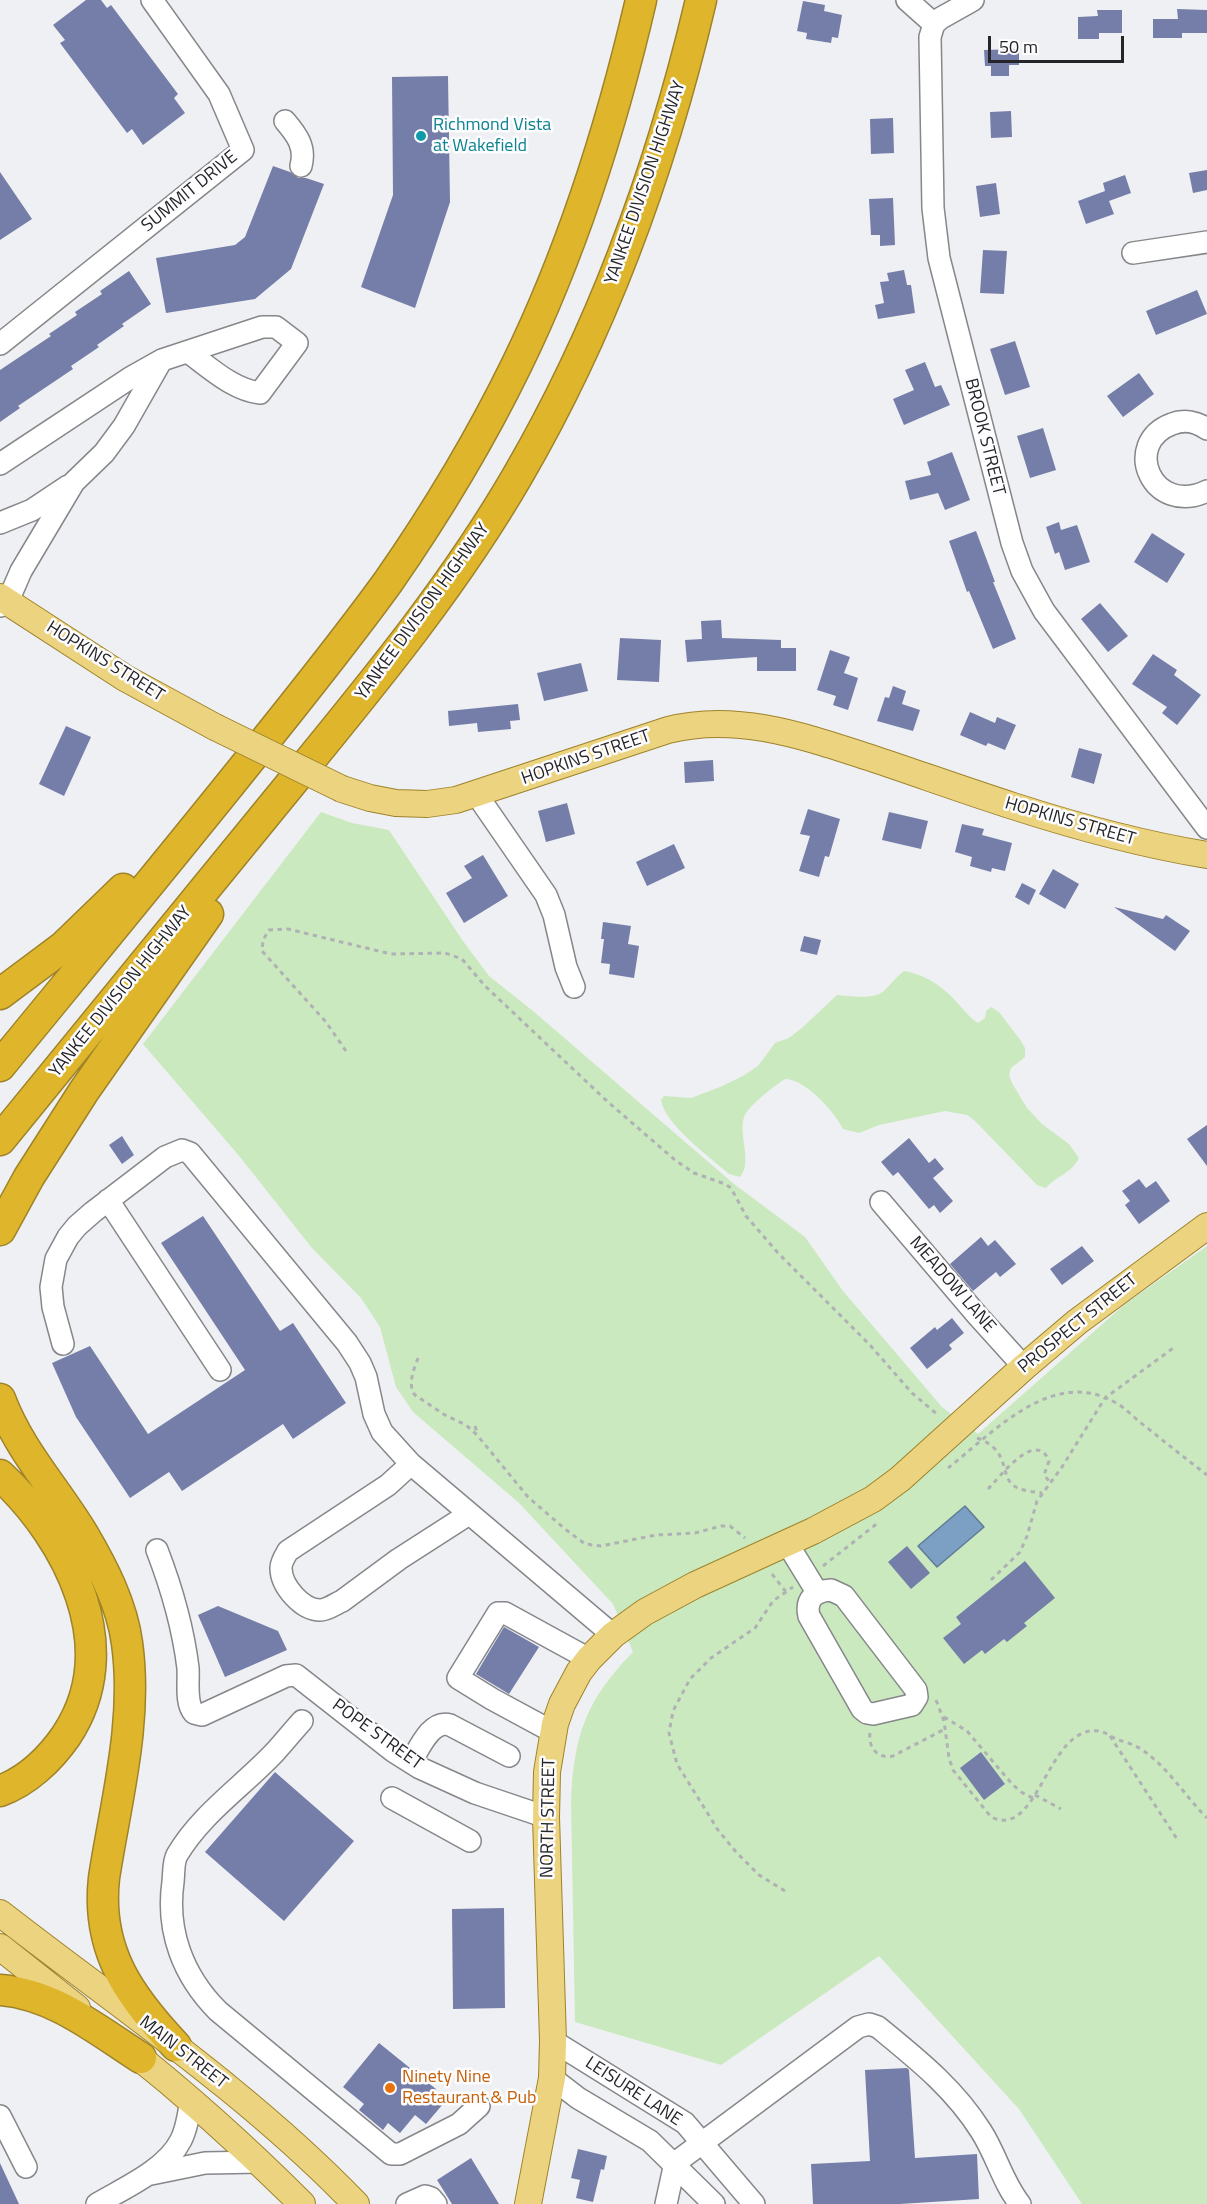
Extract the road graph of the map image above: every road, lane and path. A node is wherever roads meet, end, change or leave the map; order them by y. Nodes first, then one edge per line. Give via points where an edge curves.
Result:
1 (152, 0) edge
2 (641, 0) edge
3 (701, 0) edge
4 (907, 0) edge
5 (973, 0) edge
6 (934, 24) junction
7 (285, 121) dead end
8 (301, 166) dead end
9 (1207, 242) edge
10 (1133, 253) dead end
11 (0, 344) edge
12 (188, 352) junction
13 (162, 360) junction
14 (1207, 429) edge
15 (0, 464) edge
16 (74, 482) junction
17 (1207, 492) edge
18 (0, 523) edge
19 (3, 601) edge
20 (305, 690) junction
21 (357, 702) junction
22 (477, 795) junction
23 (1207, 828) edge
24 (1207, 855) edge
25 (574, 987) dead end
26 (0, 994) edge
27 (346, 1051) dead end
28 (0, 1065) edge
29 (0, 1140) edge
30 (108, 1200) junction
31 (881, 1202) dead end
32 (0, 1230) edge
33 (1205, 1231) edge
34 (63, 1344) dead end
35 (1176, 1346) dead end
36 (418, 1358) dead end
37 (1024, 1366) junction
38 (220, 1370) dead end
39 (1105, 1398) junction
40 (0, 1399) edge
41 (475, 1426) dead end
42 (954, 1429) junction
43 (477, 1435) junction
44 (983, 1440) junction
45 (411, 1464) junction
46 (1005, 1471) junction
47 (939, 1474) dead end
48 (0, 1475) edge
49 (1207, 1475) edge
50 (1050, 1482) junction
51 (988, 1489) dead end
52 (1042, 1493) junction
53 (469, 1514) junction
54 (883, 1519) dead end
55 (787, 1543) junction
56 (158, 1550) dead end
57 (760, 1555) junction
58 (991, 1580) dead end
59 (812, 1585) junction
60 (786, 1592) junction
61 (613, 1635) junction
62 (590, 1659) junction
63 (936, 1700) dead end
64 (871, 1714) junction
65 (942, 1716) junction
66 (302, 1721) dead end
67 (945, 1729) junction
68 (553, 1732) junction
69 (1108, 1735) junction
70 (509, 1756) dead end
71 (411, 1762) junction
72 (0, 1791) edge
73 (1034, 1797) junction
74 (392, 1798) dead end
75 (1061, 1809) dead end
76 (546, 1817) junction
77 (1207, 1818) edge
78 (1177, 1839) dead end
79 (470, 1841) dead end
80 (785, 1891) dead end
81 (0, 1912) edge
82 (0, 1947) edge
83 (0, 1990) edge
84 (553, 2041) junction
85 (176, 2046) junction
86 (141, 2058) junction
87 (552, 2078) junction
88 (191, 2099) junction
89 (479, 2106) dead end
90 (0, 2116) edge
91 (702, 2141) junction
92 (260, 2162) junction
93 (675, 2163) junction
94 (26, 2167) dead end
95 (148, 2175) junction
96 (410, 2203) edge
97 (96, 2204) edge
98 (302, 2204) edge
99 (356, 2204) edge
100 (436, 2204) edge
101 (528, 2204) edge
102 (666, 2204) edge
103 (714, 2204) edge
104 (754, 2204) edge
105 (1020, 2204) edge

1 - 11 street, SUMMIT DRIVE via 219,94 243,150
2 - 20 highway via 591,179 518,362 417,538
3 - 21 highway, YANKEE DIVISION HIGHWAY via 663,144 638,216 566,385 466,558
4 - 6 street
5 - 6 street
6 - 23 street, BROOK STREET via 930,37 937,242 1017,557 1044,611
7 - 8 street via 301,143
9 - 10 street
12 - 12 street via 262,327 276,327 297,343 260,393 239,387
12 - 13 street
13 - 15 street
13 - 16 street via 124,426 104,453
14 - 17 street via 1191,422 1170,424 1153,438 1146,458 1151,478 1166,493 1186,498
16 - 18 street via 32,510
16 - 19 street
19 - 22 main road, HOPKINS STREET, bridge via 126,678 342,789 383,801 411,804 441,803
20 - 26 highway via 117,897 63,946
20 - 28 highway
21 - 29 highway, YANKEE DIVISION HIGHWAY
21 - 32 highway via 84,1091
22 - 24 main road, HOPKINS STREET via 668,730 730,723 823,742 1014,807 1137,843
22 - 25 street via 546,895
27 - 42 path via 326,1022 262,951 269,930 288,929 391,954 445,953 462,959 485,986 675,1160 694,1173 731,1188 746,1216 778,1253 912,1393
30 - 34 street via 77,1226 56,1259 51,1287
30 - 38 street
30 - 45 street via 165,1157 182,1150 190,1152 347,1343 366,1377 382,1432
31 - 37 street, MEADOW LANE
33 - 37 main road, PROSPECT STREET via 1086,1315
35 - 39 path
36 - 43 path via 412,1390
37 - 42 main road, PROSPECT STREET
39 - 44 path via 1077,1392 1044,1398 1022,1409
39 - 49 path via 1128,1411
39 - 50 path
40 - 85 highway via 30,1457 82,1533 122,1618 131,1690 104,1878 104,1922 112,1956 129,1988 142,2009
41 - 43 path
42 - 44 path
42 - 55 main road, NORTH STREET via 873,1499
43 - 57 path via 528,1497 585,1544 601,1546 730,1526
44 - 46 path via 999,1452
44 - 47 path
45 - 53 street
45 - 53 street via 388,1485 288,1551 281,1566 282,1575 304,1605 322,1610 342,1601
46 - 50 path via 1024,1453 1039,1451 1049,1461 1044,1475
46 - 51 path
46 - 52 path via 1011,1484
48 - 72 highway via 52,1537 85,1606 92,1643 92,1667 84,1701 70,1729 38,1768
50 - 52 path
52 - 58 path via 1020,1552
53 - 61 street
54 - 59 path
55 - 57 main road, NORTH STREET
55 - 59 street
56 - 71 street, POPE STREET via 180,1618 189,1706 194,1713 204,1714 289,1675 298,1676
57 - 60 path
57 - 61 main road, NORTH STREET via 656,1606
59 - 60 path
59 - 64 street via 809,1616 861,1707
59 - 64 street via 844,1596 917,1692 912,1705
60 - 80 path via 773,1601 755,1629 711,1658 690,1679 673,1711 669,1733 677,1764 718,1830 759,1875
61 - 62 main road, NORTH STREET
62 - 68 main road, NORTH STREET via 570,1688
62 - 68 street via 505,1613 498,1613 458,1678
63 - 65 path
64 - 67 path via 869,1743 876,1753 887,1757
65 - 67 path
65 - 73 path via 967,1731 1012,1784
66 - 89 street via 234,1789 176,1857 171,1917 187,1970 218,2011 391,2154 400,2154 459,2124
67 - 73 path via 953,1770 992,1817 1003,1821 1015,1816
68 - 76 main road, NORTH STREET
69 - 73 path via 1087,1732 1068,1742
69 - 77 path via 1138,1747 1166,1769
69 - 78 path
70 - 71 street via 442,1724 434,1728
71 - 76 street, POPE STREET via 475,1793
73 - 75 path
74 - 79 street
76 - 84 main road, NORTH STREET
81 - 85 main road, MAIN STREET
82 - 86 main road, MAIN STREET
83 - 86 highway via 17,1992 69,2011
84 - 87 main road, NORTH STREET
84 - 91 street, LEISURE LANE via 685,2123
85 - 99 main road, MAIN STREET via 273,2125
86 - 88 main road, MAIN STREET
87 - 93 street, LEISURE LANE via 650,2141
87 - 101 main road, NORTH STREET
88 - 92 main road, MAIN STREET
88 - 95 street via 178,2145
90 - 94 street
91 - 93 street
91 - 104 street, LEISURE LANE
91 - 105 street via 860,2025 869,2024 937,2075 980,2129
92 - 95 street via 205,2163
92 - 98 main road, MAIN STREET
93 - 102 street
93 - 103 street, LEISURE LANE
95 - 97 street
96 - 100 street via 427,2196

